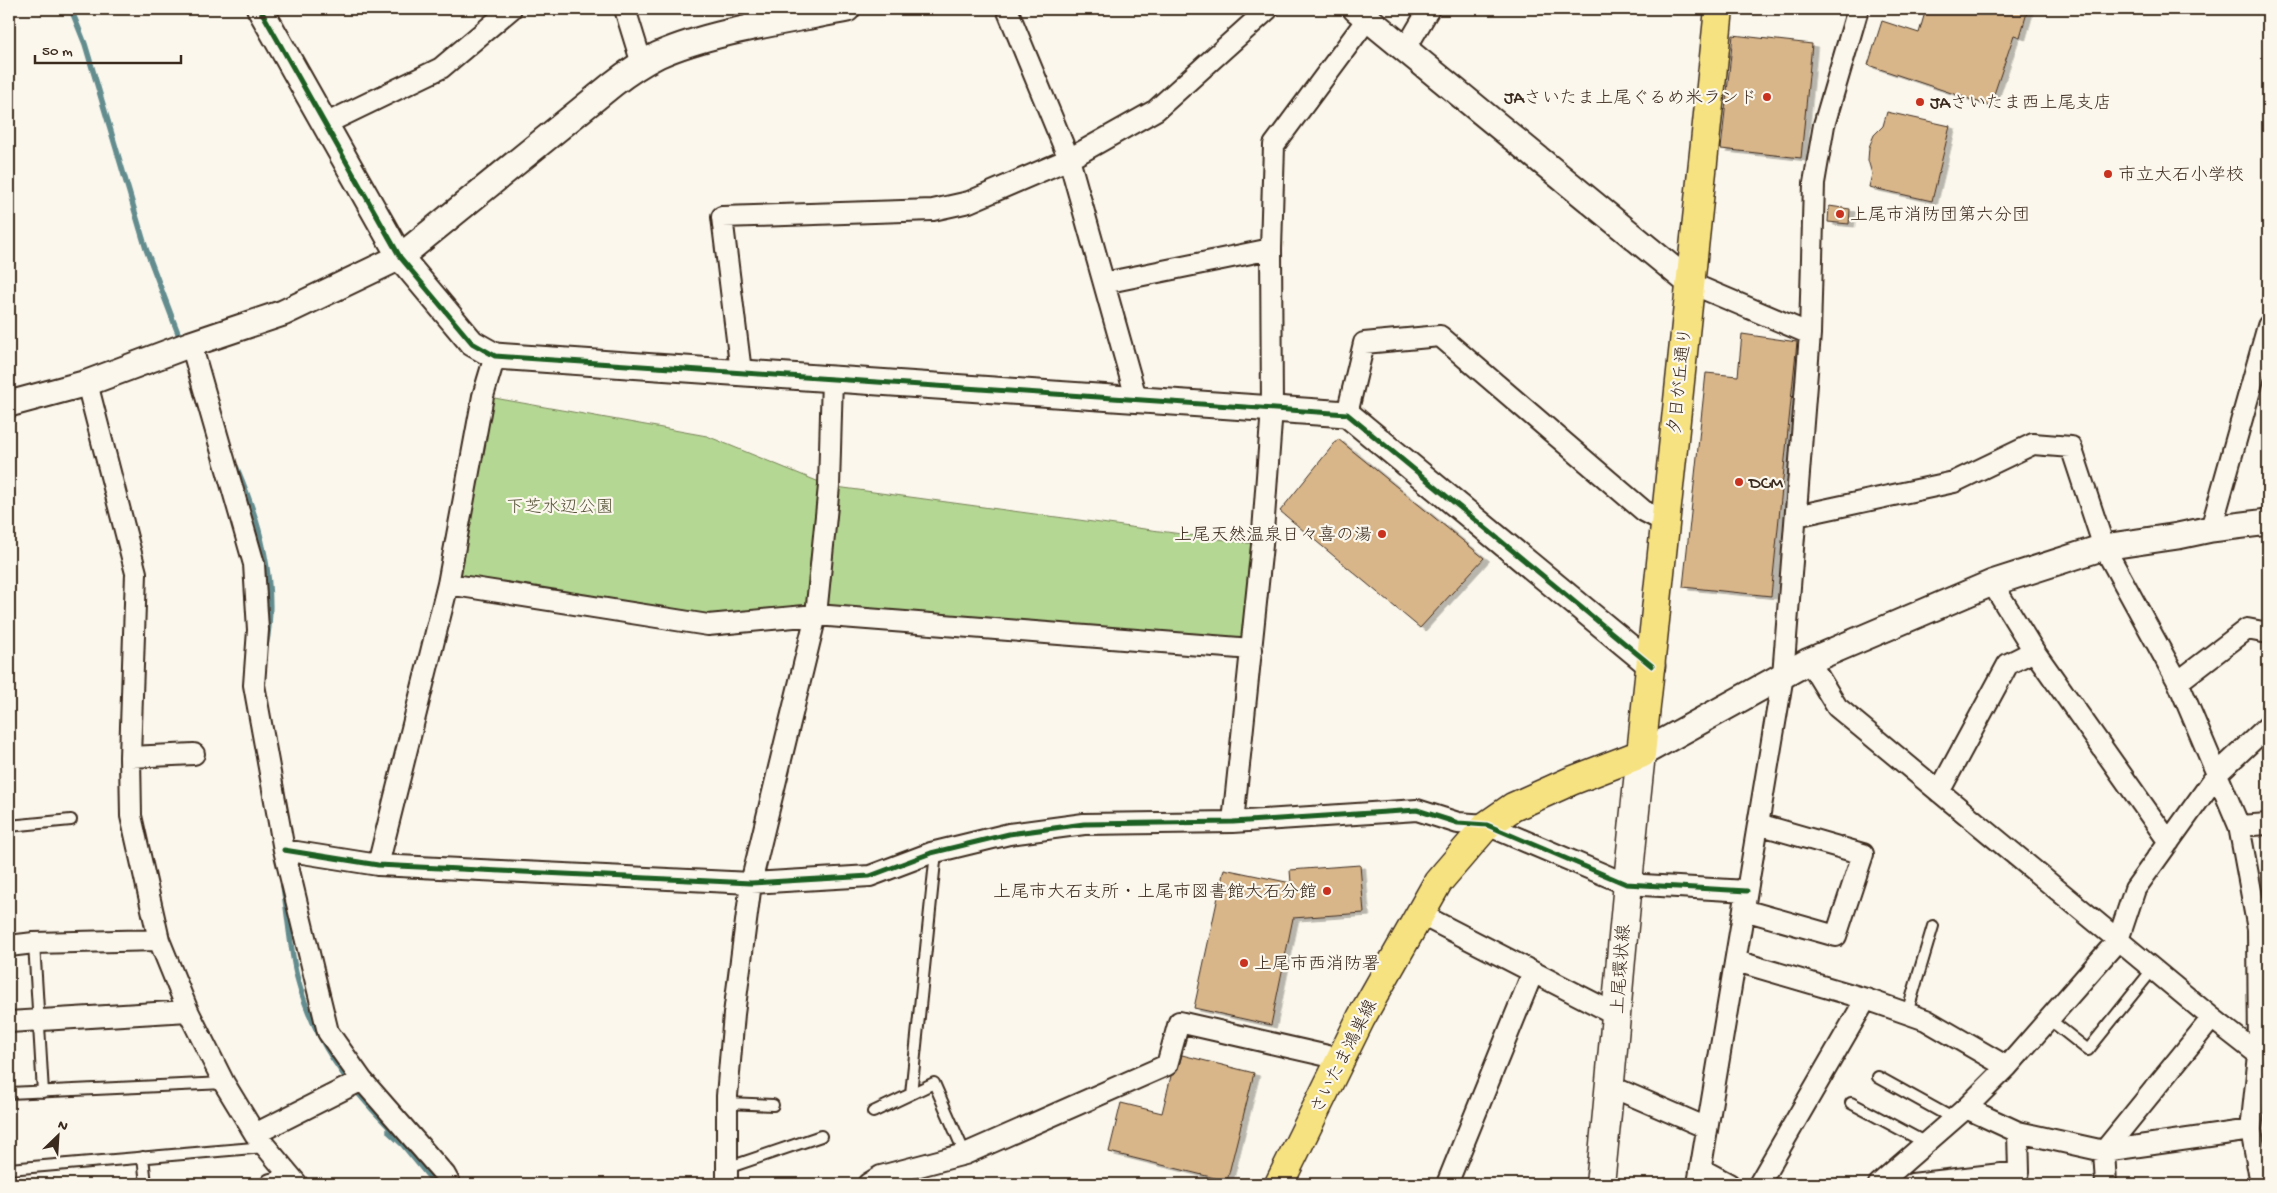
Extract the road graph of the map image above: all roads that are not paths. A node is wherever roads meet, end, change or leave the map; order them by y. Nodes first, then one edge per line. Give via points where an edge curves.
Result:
1 (260, 9) edge
2 (511, 9) edge
3 (625, 9) edge
4 (847, 9) edge
5 (1007, 9) edge
6 (1268, 9) edge
7 (1429, 9) edge
8 (1719, 9) edge
9 (1858, 9) edge
10 (1362, 13) edge
11 (756, 18) edge
12 (1406, 48) junction
13 (642, 64) junction
14 (325, 124) junction
15 (1069, 159) junction
16 (1271, 248) junction
17 (400, 257) junction
18 (1104, 283) junction
19 (1690, 283) junction
20 (2268, 326) edge
21 (1810, 334) junction
22 (191, 344) junction
23 (495, 356) junction
24 (741, 372) junction
25 (832, 378) junction
26 (87, 383) junction
27 (2260, 386) edge
28 (1137, 401) junction
29 (9, 404) edge
30 (1272, 408) junction
31 (1348, 414) junction
32 (1796, 516) junction
33 (1665, 522) junction
34 (2268, 522) edge
35 (2211, 529) junction
36 (2104, 547) junction
37 (448, 584) junction
38 (1992, 584) junction
39 (816, 615) junction
40 (2268, 633) edge
41 (1252, 649) junction
42 (2034, 651) junction
43 (1809, 661) junction
44 (1652, 666) junction
45 (1783, 674) junction
46 (2178, 682) junction
47 (2268, 726) edge
48 (194, 754) dead end
49 (1641, 754) junction
50 (130, 757) junction
51 (2218, 773) junction
52 (1939, 792) junction
53 (71, 820) dead end
54 (1233, 822) junction
55 (1758, 824) junction
56 (2268, 824) edge
57 (1487, 825) junction
58 (9, 826) edge
59 (2239, 826) junction
60 (2169, 842) junction
61 (284, 850) junction
62 (936, 852) junction
63 (378, 865) junction
64 (751, 883) junction
65 (1626, 884) junction
66 (1746, 901) junction
67 (1418, 913) junction
68 (1933, 926) dead end
69 (2263, 929) edge
70 (159, 940) junction
71 (2118, 940) junction
72 (34, 943) junction
73 (9, 946) edge
74 (1736, 961) junction
75 (2153, 969) junction
76 (1533, 972) junction
77 (2263, 990) edge
78 (1866, 999) junction
79 (188, 1011) junction
80 (1907, 1013) junction
81 (1617, 1015) junction
82 (2212, 1018) junction
83 (2049, 1019) junction
84 (39, 1021) junction
85 (9, 1022) edge
86 (2264, 1058) edge
87 (1341, 1059) junction
88 (2006, 1067) junction
89 (1878, 1077) dead end
90 (362, 1080) junction
91 (224, 1083) junction
92 (1610, 1086) junction
93 (43, 1092) junction
94 (9, 1093) edge
95 (911, 1094) junction
96 (727, 1102) junction
97 (1851, 1103) dead end
98 (773, 1105) dead end
99 (873, 1112) dead end
100 (1960, 1114) junction
101 (1708, 1128) junction
102 (2251, 1130) junction
103 (2018, 1132) junction
104 (822, 1136) dead end
105 (260, 1141) junction
106 (1926, 1143) junction
107 (2104, 1151) junction
108 (965, 1154) junction
109 (144, 1157) junction
110 (9, 1169) edge
111 (727, 1176) edge
112 (1699, 1177) edge
113 (294, 1182) edge
114 (1282, 1183) edge
115 (146, 1184) edge
116 (271, 1184) edge
117 (450, 1184) edge
118 (868, 1184) edge
119 (1446, 1184) edge
120 (1600, 1184) edge
121 (1729, 1184) edge
122 (1759, 1184) edge
123 (1879, 1184) edge
124 (1912, 1184) edge
125 (2106, 1184) edge
126 (2261, 1184) edge

1 - 14 street
2 - 14 street via 441,68
3 - 13 street
4 - 11 street
5 - 15 street
6 - 15 street via 1156,110
7 - 12 street
8 - 19 main road, 夕日が丘通り
9 - 21 street via 1824,125 1814,183
10 - 12 street
10 - 16 street via 1274,145
11 - 13 street
12 - 19 street
13 - 17 street
14 - 17 street
15 - 18 street
15 - 24 street via 968,202 933,210 722,217
16 - 18 street
16 - 30 street
17 - 22 street via 283,313
17 - 23 street via 472,343
18 - 28 street
19 - 21 street
19 - 33 main road, 夕日が丘通り
20 - 27 street
21 - 32 street
22 - 26 street
22 - 61 street via 254,564 258,630 254,685
23 - 24 street
23 - 37 street via 483,396
24 - 25 street
25 - 28 street
25 - 39 street via 829,486
26 - 29 street
26 - 50 street via 136,573
27 - 35 street
28 - 30 street
30 - 31 street
30 - 41 street
31 - 33 street via 1364,343 1440,336 1644,511
31 - 44 street
32 - 36 street via 1954,482 2033,444 2071,447
32 - 45 street
33 - 44 main road, 夕日が丘通り
34 - 35 street
35 - 36 street
36 - 38 street
36 - 46 street
37 - 39 street via 708,625
37 - 63 street
38 - 42 street
38 - 43 street
39 - 41 street
39 - 64 street
40 - 46 street via 2247,629
41 - 54 street
42 - 52 street via 2008,664
42 - 60 street
43 - 45 street
43 - 52 street via 1836,707
44 - 49 main road, 夕日が丘通り
45 - 49 street
45 - 55 street
46 - 51 street
47 - 51 street
48 - 50 street
49 - 57 main road, さいたま鴻巣線 via 1513,807
49 - 65 main road, 上尾環状線
50 - 70 street via 131,816
51 - 59 street
51 - 60 street
52 - 71 street
53 - 58 lane
54 - 57 street via 1417,810 1458,823
54 - 62 street via 1084,824 1009,834
55 - 66 street
55 - 66 street via 1863,854 1836,936
56 - 59 street
57 - 65 street
57 - 67 main road, さいたま鴻巣線 via 1438,882
59 - 69 street
60 - 71 street via 2135,889
61 - 63 street
61 - 90 street via 328,1032
62 - 64 street via 870,876
62 - 95 lane
63 - 64 street
64 - 96 street via 734,1014
65 - 66 street
65 - 81 main road, 上尾環状線
66 - 74 street
67 - 76 street
67 - 87 main road, さいたま鴻巣線
68 - 80 lane
69 - 77 street
70 - 72 street
70 - 79 street
71 - 75 street
71 - 83 street
72 - 73 street
72 - 84 lane
74 - 78 street
74 - 101 street
75 - 82 street
75 - 83 lane via 2088,1050
76 - 81 street
76 - 119 street
77 - 86 street
78 - 80 street
78 - 122 street
79 - 84 street
79 - 91 street
80 - 88 street via 1926,1020
81 - 92 main road, 上尾環状線
82 - 86 street
82 - 107 street
83 - 88 street
84 - 85 street
84 - 93 lane
86 - 102 street
87 - 108 street via 1179,1022 1167,1065
87 - 114 main road, さいたま鴻巣線
88 - 100 street
89 - 100 lane
90 - 105 street
90 - 117 street
91 - 93 lane
91 - 105 street
92 - 101 street
92 - 120 main road, 上尾環状線
93 - 94 lane
95 - 99 lane
95 - 108 lane via 934,1083
96 - 98 lane
96 - 111 street
97 - 106 lane
100 - 103 street
100 - 106 street
101 - 112 street
102 - 107 street
102 - 126 street
103 - 107 street
103 - 124 street via 2019,1172
104 - 111 lane
105 - 109 lane
105 - 113 street
106 - 123 street
107 - 125 street
108 - 118 street via 881,1176
109 - 110 lane
109 - 115 lane
112 - 121 street
113 - 116 street

